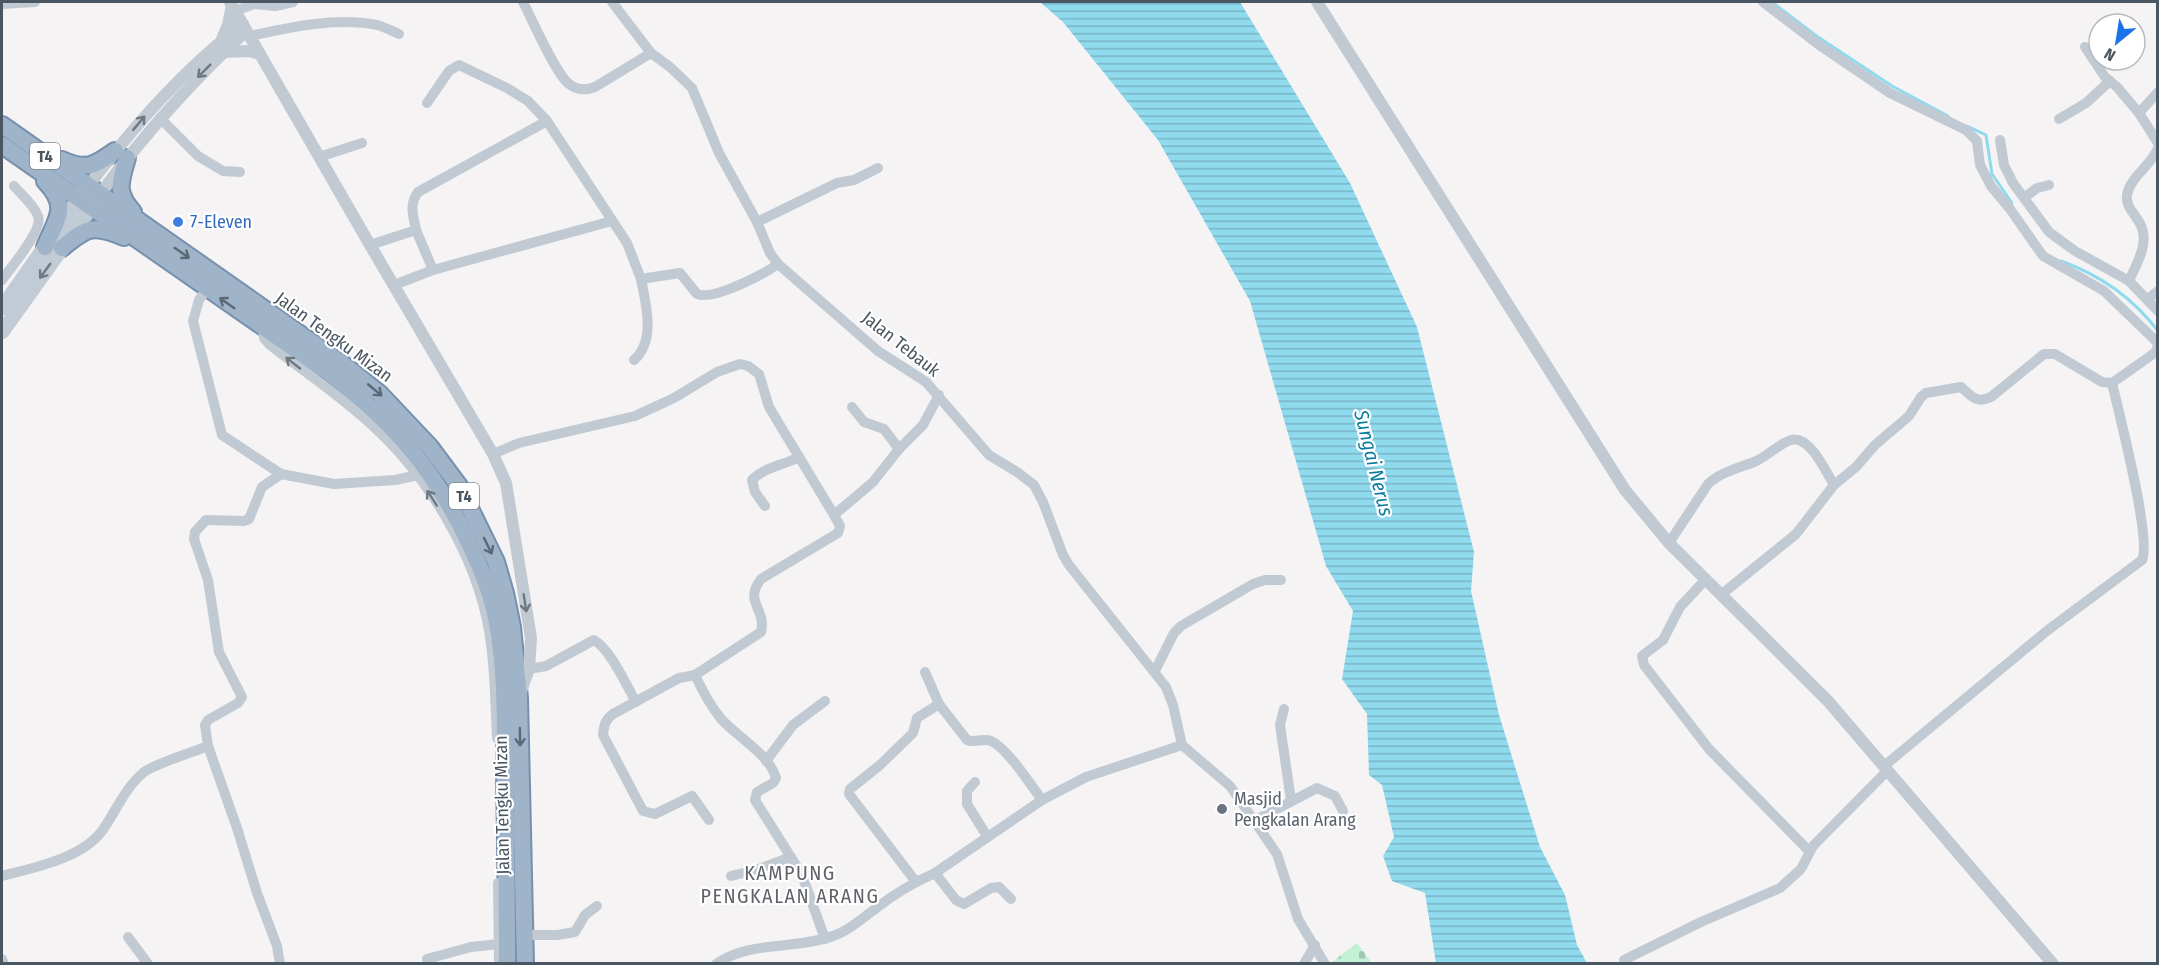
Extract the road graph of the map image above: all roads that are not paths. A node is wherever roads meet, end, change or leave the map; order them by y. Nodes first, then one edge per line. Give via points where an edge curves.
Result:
1 (35, 2) edge
2 (293, 2) edge
3 (523, 2) edge
4 (612, 2) edge
5 (1317, 2) edge
6 (1763, 2) edge
7 (6, 3) edge
8 (232, 6) edge
9 (246, 30) junction
10 (399, 34) dead end
11 (222, 46) junction
12 (2085, 47) dead end
13 (651, 53) junction
14 (260, 54) junction
15 (2110, 81) junction
16 (2157, 92) edge
17 (427, 103) dead end
18 (2139, 113) junction
19 (160, 118) junction
20 (2059, 118) dead end
21 (547, 121) junction
22 (2, 125) edge
23 (2000, 140) dead end
24 (362, 143) dead end
25 (2157, 143) edge
26 (2, 145) edge
27 (2157, 148) edge
28 (27, 152) junction
29 (121, 155) junction
30 (319, 157) junction
31 (878, 168) dead end
32 (240, 172) dead end
33 (2049, 185) dead end
34 (14, 186) dead end
35 (90, 196) junction
36 (2024, 198) junction
37 (612, 221) junction
38 (757, 222) junction
39 (416, 230) junction
40 (147, 238) junction
41 (370, 245) junction
42 (54, 248) junction
43 (778, 264) junction
44 (433, 270) junction
45 (641, 279) junction
46 (2, 280) edge
47 (2129, 281) junction
48 (393, 285) junction
49 (207, 289) junction
50 (2157, 291) edge
51 (2148, 299) junction
52 (2, 308) edge
53 (2157, 311) edge
54 (262, 327) junction
55 (2, 332) edge
56 (2157, 347) edge
57 (634, 360) dead end
58 (2112, 383) junction
59 (939, 395) junction
60 (852, 407) dead end
61 (899, 449) junction
62 (493, 454) junction
63 (800, 457) junction
64 (280, 474) junction
65 (418, 475) junction
66 (1834, 485) junction
67 (765, 506) dead end
68 (834, 515) junction
69 (1669, 543) junction
70 (1706, 579) junction
71 (1281, 580) dead end
72 (1722, 594) junction
73 (523, 670) junction
74 (1155, 671) junction
75 (925, 672) dead end
76 (695, 675) junction
77 (825, 701) dead end
78 (636, 702) junction
79 (939, 704) junction
80 (1284, 709) dead end
81 (1182, 745) junction
82 (208, 746) junction
83 (766, 761) junction
84 (1886, 769) junction
85 (975, 782) dead end
86 (1042, 800) junction
87 (1291, 800) junction
88 (1343, 811) dead end
89 (709, 820) dead end
90 (1254, 821) junction
91 (987, 836) junction
92 (1809, 851) junction
93 (791, 857) junction
94 (935, 873) junction
95 (2, 876) edge
96 (731, 876) dead end
97 (916, 882) junction
98 (1011, 899) dead end
99 (597, 906) dead end
100 (525, 935) junction
101 (128, 937) dead end
102 (825, 939) junction
103 (499, 944) junction
104 (1315, 945) junction
105 (2, 959) edge
106 (428, 959) dead end
107 (452, 959) edge
108 (278, 962) edge
109 (4, 963) edge
110 (148, 963) edge
111 (499, 963) edge
112 (507, 963) edge
113 (525, 963) edge
114 (716, 963) edge
115 (1304, 963) edge
116 (1325, 963) edge
117 (1627, 963) edge
118 (2053, 963) edge

1 - 7 street
2 - 8 street
3 - 13 street via 558,69 567,83 578,89 595,87
4 - 13 street, Jalan Tebauk
5 - 69 street via 1619,481
6 - 56 street via 1890,93 1973,136 1980,165 1991,186 2043,256 2109,294
8 - 9 street
8 - 11 street
9 - 10 street via 329,24 379,26
9 - 11 street
9 - 14 street
11 - 14 street
11 -> 19 street
29 -> 11 street via 176,82
12 - 15 street
13 - 38 street, Jalan Tebauk via 692,88 714,142
14 - 30 street
15 - 18 street
15 - 20 street via 2085,103
16 - 18 street
17 - 21 street via 449,71 459,65 528,101
18 - 25 street
19 - 29 street
19 - 32 street via 198,156 223,171
21 - 37 street
21 - 39 street via 418,192 411,207
22 - 28 highway, Jalan Tengku Mizan / T4
23 - 36 street via 2004,165
24 - 30 street
26 - 28 highway, Jalan Tengku Mizan / T4
27 - 47 street via 2127,193 2127,203 2142,226 2144,238
28 - 29 highway via 76,166
28 - 35 highway, Jalan Tengku Mizan / T4
28 - 42 highway via 59,199
29 - 35 street
29 - 40 highway via 120,192
30 - 41 street
31 - 38 street via 854,180 837,183
33 - 36 street
34 - 46 street via 40,220 36,233
35 - 40 highway, Jalan Tengku Mizan / T4
35 - 42 main road
36 - 47 street via 2054,237
37 - 44 street
37 - 45 street via 630,249
38 - 43 street, Jalan Tebauk
39 - 41 street
39 - 44 street
40 - 42 highway via 93,228
40 - 49 highway, Jalan Tengku Mizan / T4
40 -> 73 highway, Jalan Tengku Mizan / T4 via 344,365 380,394 430,447 459,486 496,562
41 - 48 street
42 - 52 main road
42 -> 55 main road
43 - 45 street via 709,296 697,294 680,273
43 - 59 street, Jalan Tebauk via 878,351
44 - 48 street
45 - 57 street via 648,324 643,348
47 - 51 street
48 - 62 street
54 -> 49 highway, Jalan Tengku Mizan / T4
49 - 64 street via 193,321 220,431
50 - 51 street
51 - 53 street
65 -> 54 street via 371,424 269,344
54 - 112 highway, Jalan Tengku Mizan / T4 via 331,374 399,434 455,513 482,572 496,616 506,711
56 - 58 street
58 - 66 street via 2102,382 2049,353 1985,400 1972,398 1960,387 1926,393 1909,416
58 - 84 street via 2138,498 2145,547 2142,560 2048,630
59 - 61 street via 923,425
59 - 74 street, Jalan Tebauk via 989,455 1034,485 1062,555
60 - 61 street via 864,422 885,429
61 - 68 street via 873,482
62 - 63 street via 519,443 635,416 717,372 740,364 759,374 769,407
62 -> 73 street via 506,483 531,638
63 - 67 street via 752,480
63 - 68 street
64 - 65 street via 334,484
64 - 82 street via 262,487 249,519 206,520 195,532 208,580 219,652 242,697 238,704 205,724
103 -> 65 street via 498,757 489,631 464,553
66 - 69 street via 1813,449 1791,440 1756,461 1715,478
66 - 72 street via 1796,534
68 - 76 street via 840,526 838,533 761,579 754,588 752,596 764,622 761,632
69 - 70 street
70 - 72 street
70 - 92 street via 1680,607 1663,640 1642,656 1644,665 1709,749
71 - 74 street via 1253,584 1181,626
72 - 84 street via 1804,676
73 - 78 street via 546,666 594,640 610,658
73 -> 100 highway, Jalan Tengku Mizan / T4 via 519,698
74 - 81 street, Jalan Tebauk via 1173,705
75 - 79 street
76 - 78 street via 679,678
76 - 83 street via 721,718
77 - 83 street via 794,725
78 - 89 street via 607,719 603,735 638,804 643,811 655,814 692,796
79 - 86 street via 967,740 993,742
79 - 97 street via 917,718 913,733 849,794
80 - 87 street via 1280,725
81 - 86 street via 1086,777
81 - 90 street via 1230,786
82 - 95 street via 147,770 130,785 104,830 87,845 57,861
82 - 108 street via 277,946
83 - 93 street via 776,778 757,792 755,800
84 - 92 street
84 - 118 street
85 - 91 street via 967,791 967,804
86 - 91 street
87 - 88 street via 1317,788 1335,796
87 - 90 street
90 - 104 street via 1277,854 1298,919
91 - 94 street
92 - 117 street via 1801,869 1780,888 1652,945 1624,960
93 - 96 street
93 - 102 street via 802,875
94 - 97 street
94 - 98 street via 956,900 964,904 999,887
97 - 102 street via 847,930
99 - 100 street via 585,915 575,932
100 - 113 highway, Jalan Tengku Mizan / T4
101 - 110 street
102 - 114 street via 748,949
103 - 107 street via 471,947
103 - 111 street
104 - 115 street
104 - 116 street
105 - 109 street
106 - 107 street

